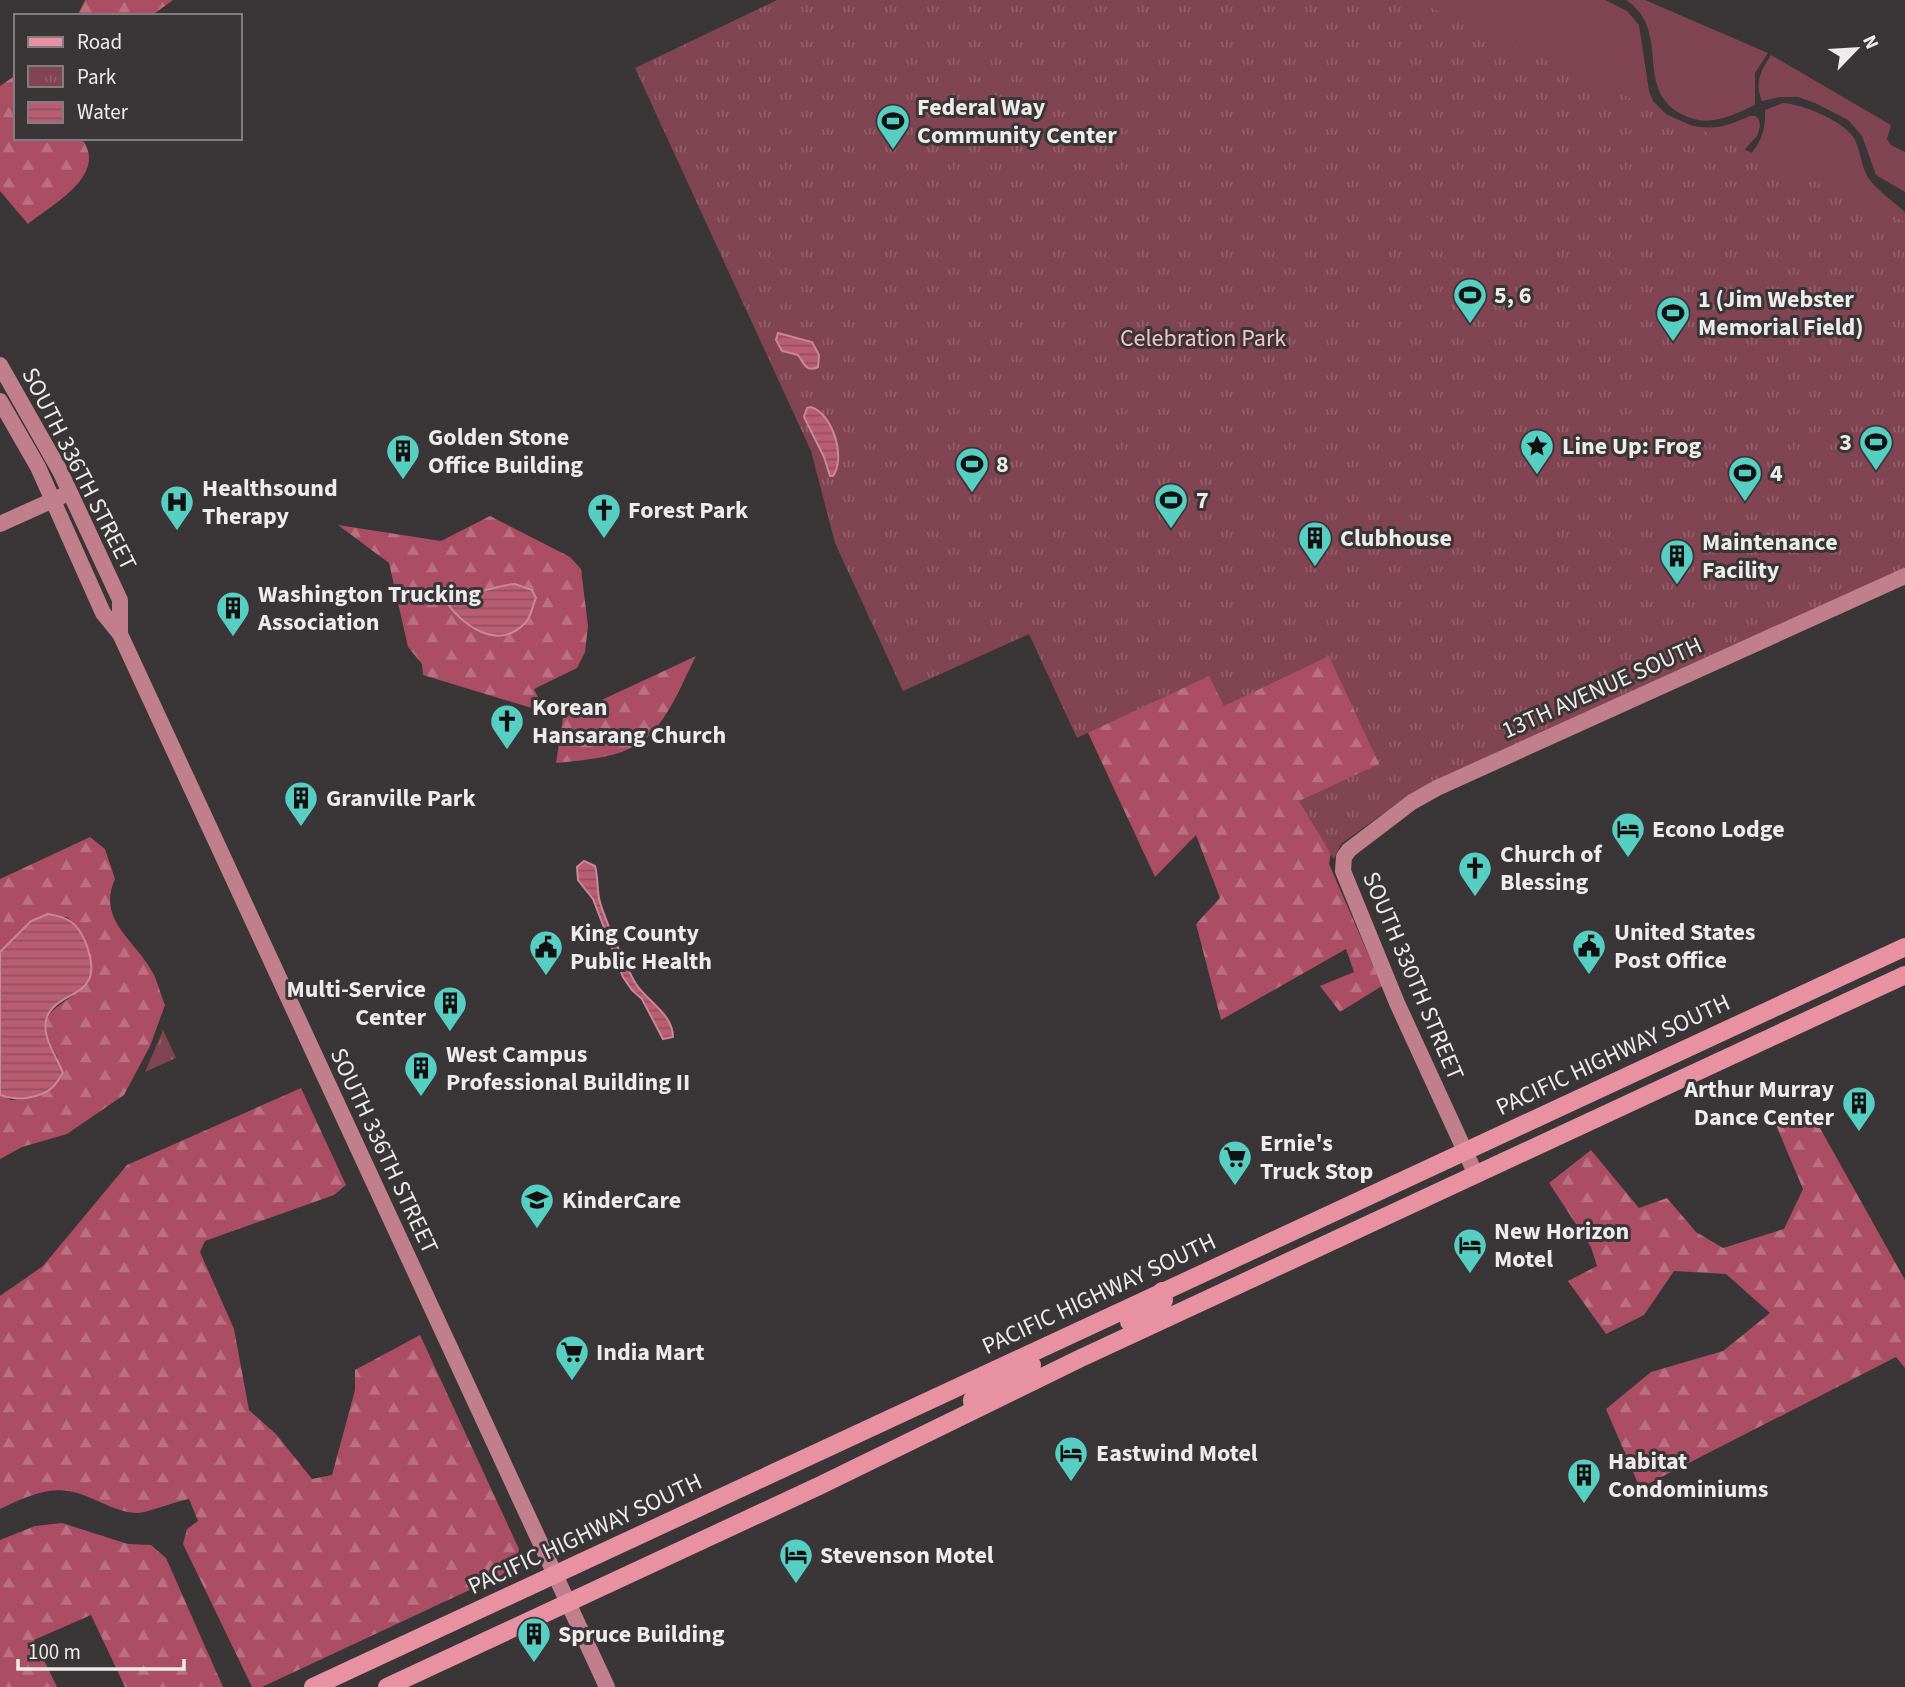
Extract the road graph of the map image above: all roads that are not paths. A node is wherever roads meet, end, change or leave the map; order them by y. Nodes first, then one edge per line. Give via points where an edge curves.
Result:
1 (0, 365) edge
2 (0, 401) edge
3 (70, 493) junction
4 (52, 500) junction
5 (0, 524) edge
6 (1905, 576) edge
7 (120, 634) junction
8 (1343, 871) joint
9 (1905, 947) edge
10 (1905, 975) edge
11 (1464, 1151) junction
12 (1476, 1175) junction
13 (1162, 1291) junction
14 (1089, 1325) junction
15 (1062, 1367) junction
16 (973, 1410) junction
17 (555, 1575) junction
18 (569, 1603) junction
19 (315, 1686) edge
20 (387, 1687) edge
21 (607, 1687) edge

1 - 3 main road, SOUTH 336TH STREET
2 - 4 main road, SOUTH 336TH STREET
3 - 4 main road
3 - 7 main road, SOUTH 336TH STREET via 120,600
4 - 5 main road
4 - 7 main road, SOUTH 336TH STREET via 103,613
6 - 8 main road, 13TH AVENUE SOUTH via 1437,788 1349,850
7 - 17 main road, SOUTH 336TH STREET
8 - 11 main road, SOUTH 330TH STREET
9 - 11 main road, PACIFIC HIGHWAY SOUTH
10 - 12 main road, PACIFIC HIGHWAY SOUTH
11 - 12 main road, SOUTH 330TH STREET
11 - 13 main road, PACIFIC HIGHWAY SOUTH
12 - 15 main road, PACIFIC HIGHWAY SOUTH
13 - 14 main road, PACIFIC HIGHWAY SOUTH
13 - 15 main road via 1161,1307 1105,1334
14 - 16 main road via 1039,1360 978,1392 972,1400
14 - 17 main road, PACIFIC HIGHWAY SOUTH
15 - 16 main road, PACIFIC HIGHWAY SOUTH
16 - 18 main road, PACIFIC HIGHWAY SOUTH
17 - 18 main road, SOUTH 336TH STREET
17 - 19 main road, PACIFIC HIGHWAY SOUTH
18 - 20 main road, PACIFIC HIGHWAY SOUTH
18 - 21 main road, SOUTH 336TH STREET

